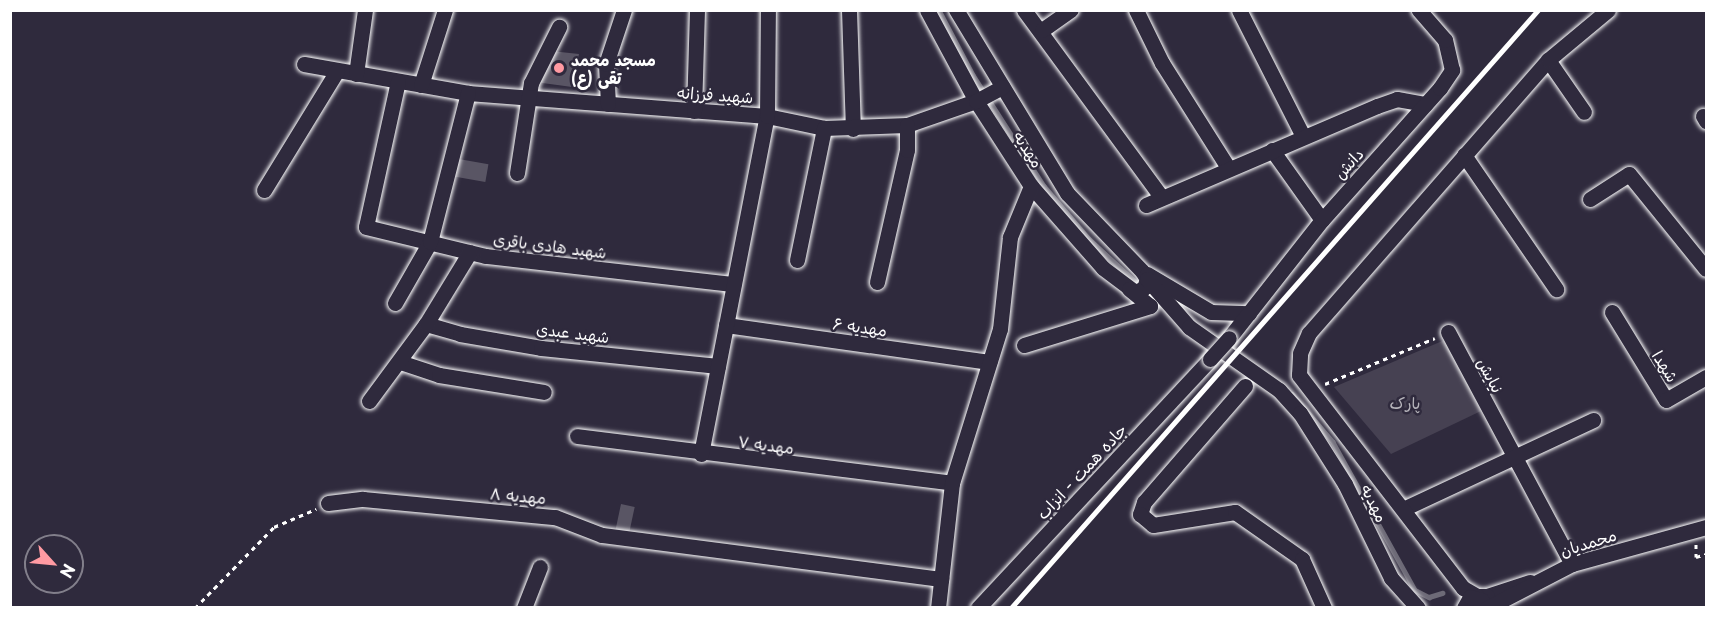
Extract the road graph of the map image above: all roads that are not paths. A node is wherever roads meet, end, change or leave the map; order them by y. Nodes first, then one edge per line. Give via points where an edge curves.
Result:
1 (365, 10) edge
2 (445, 10) edge
3 (624, 10) edge
4 (697, 10) edge
5 (768, 10) edge
6 (849, 10) edge
7 (927, 10) edge
8 (956, 10) edge
9 (1024, 10) edge
10 (1071, 10) edge
11 (1136, 10) edge
12 (1239, 10) edge
13 (1419, 10) edge
14 (1608, 10) edge
15 (559, 27) dead end
16 (1042, 30) junction
17 (1548, 60) junction
18 (304, 64) dead end
19 (337, 71) junction
20 (356, 74) junction
21 (398, 81) junction
22 (421, 85) junction
23 (1002, 87) junction
24 (468, 93) junction
25 (530, 98) junction
26 (976, 101) junction
27 (608, 104) junction
28 (1426, 104) junction
29 (694, 111) junction
30 (1584, 112) dead end
31 (767, 116) junction
32 (907, 125) junction
33 (824, 128) junction
34 (853, 129) junction
35 (1303, 136) junction
36 (1272, 150) junction
37 (1464, 155) junction
38 (1229, 169) junction
39 (517, 173) dead end
40 (1031, 186) junction
41 (264, 190) dead end
42 (1162, 198) junction
43 (1590, 199) dead end
44 (1146, 206) dead end
45 (1322, 220) junction
46 (430, 242) junction
47 (470, 252) junction
48 (797, 260) dead end
49 (1707, 269) edge
50 (1145, 275) junction
51 (877, 282) dead end
52 (733, 284) junction
53 (1128, 288) junction
54 (1556, 289) dead end
55 (395, 303) dead end
56 (1612, 312) dead end
57 (1249, 313) junction
58 (426, 324) junction
59 (726, 325) junction
60 (1448, 333) road end
61 (1229, 338) joint
62 (1024, 345) dead end
63 (400, 362) junction
64 (989, 362) junction
65 (718, 366) junction
66 (1707, 377) edge
67 (1245, 386) dead end
68 (544, 392) dead end
69 (369, 401) dead end
70 (1593, 420) dead end
71 (577, 436) dead end
72 (702, 454) junction
73 (1516, 459) junction
74 (952, 483) junction
75 (328, 503) road end
76 (1403, 509) junction
77 (1707, 527) edge
78 (1572, 564) junction
79 (540, 567) dead end
80 (942, 579) junction
81 (1483, 604) edge
82 (1464, 607) edge
83 (524, 608) edge
84 (938, 608) edge
85 (978, 608) edge
86 (1324, 608) edge
87 (1418, 608) edge
88 (1450, 608) edge

1 - 20 street
2 - 22 street
3 - 27 street via 606,64
4 - 29 street
5 - 31 street
6 - 34 street
7 - 26 street, مهدیه
8 - 23 street
9 - 16 street via 1035,28
10 - 16 street
11 - 38 street via 1162,63
12 - 35 street
13 - 28 street, دانش via 1445,40 1451,54 1452,70
14 - 17 street
15 - 25 street via 531,83
16 - 42 street via 1050,48
17 - 30 street
17 - 37 street
18 - 19 street, شهید فرزانه
19 - 20 street, شهید فرزانه
19 - 41 street
20 - 21 street, شهید فرزانه
21 - 22 street, شهید فرزانه
21 - 46 street, شهید هادی باقری via 366,227
22 - 24 street, شهید فرزانه
23 - 26 street, شهید فرزانه
23 - 50 street via 1067,193
24 - 25 street, شهید فرزانه
24 - 46 street
25 - 27 street, شهید فرزانه
25 - 39 street
26 - 32 street, شهید فرزانه
26 - 40 street, مهدیه
27 - 29 street, شهید فرزانه
28 - 35 street via 1397,99
28 - 45 street, دانش
29 - 31 street, شهید فرزانه
31 - 33 street, شهید فرزانه
31 - 52 street
32 - 34 street, شهید فرزانه
32 - 51 street via 907,150
33 - 34 street, شهید فرزانه
33 - 48 street
35 - 36 street
36 - 38 street
36 - 45 street
37 - 54 street
37 - 76 street via 1309,333 1300,353 1299,375
38 - 42 street
40 - 53 street, مهدیه via 1078,242
40 - 64 street via 1010,237 1000,329
42 - 44 street
43 - 49 street via 1629,174
45 - 57 street, دانش
46 - 47 street, شهید هادی باقری
46 - 55 street
47 - 52 street, شهید هادی باقری
47 - 58 street
50 - 53 street via 1140,290
50 - 57 street via 1210,312
50 - 87 street, مهدیه via 1189,327 1279,390 1300,413 1345,484 1391,578
52 - 59 street
53 - 62 street, مهدیه via 1150,306
56 - 66 street, شهدا via 1666,400
57 - 61 street, دانش
58 - 63 street
58 - 65 street, شهید عبدی via 541,348
59 - 64 street, مهدیه ۶
59 - 65 street
60 - 73 street, نیایش
61 - 85 street, جاده همت - انزاب, bridge
63 - 68 street via 439,375
63 - 69 street
64 - 74 street
65 - 72 street
67 - 86 street via 1144,502 1140,514 1153,525 1235,512 1302,559
70 - 73 street
71 - 72 street, مهدیه ۷
72 - 74 street, مهدیه ۷
73 - 76 street
73 - 78 street, نیایش
74 - 80 street
75 - 80 street, مهدیه ۸ via 363,499 555,517 602,536
76 - 81 street via 1463,588
77 - 78 street, محمدیان
78 - 81 street, محمدیان
79 - 83 street
80 - 84 street
81 - 82 street via 1467,598
82 - 88 street

